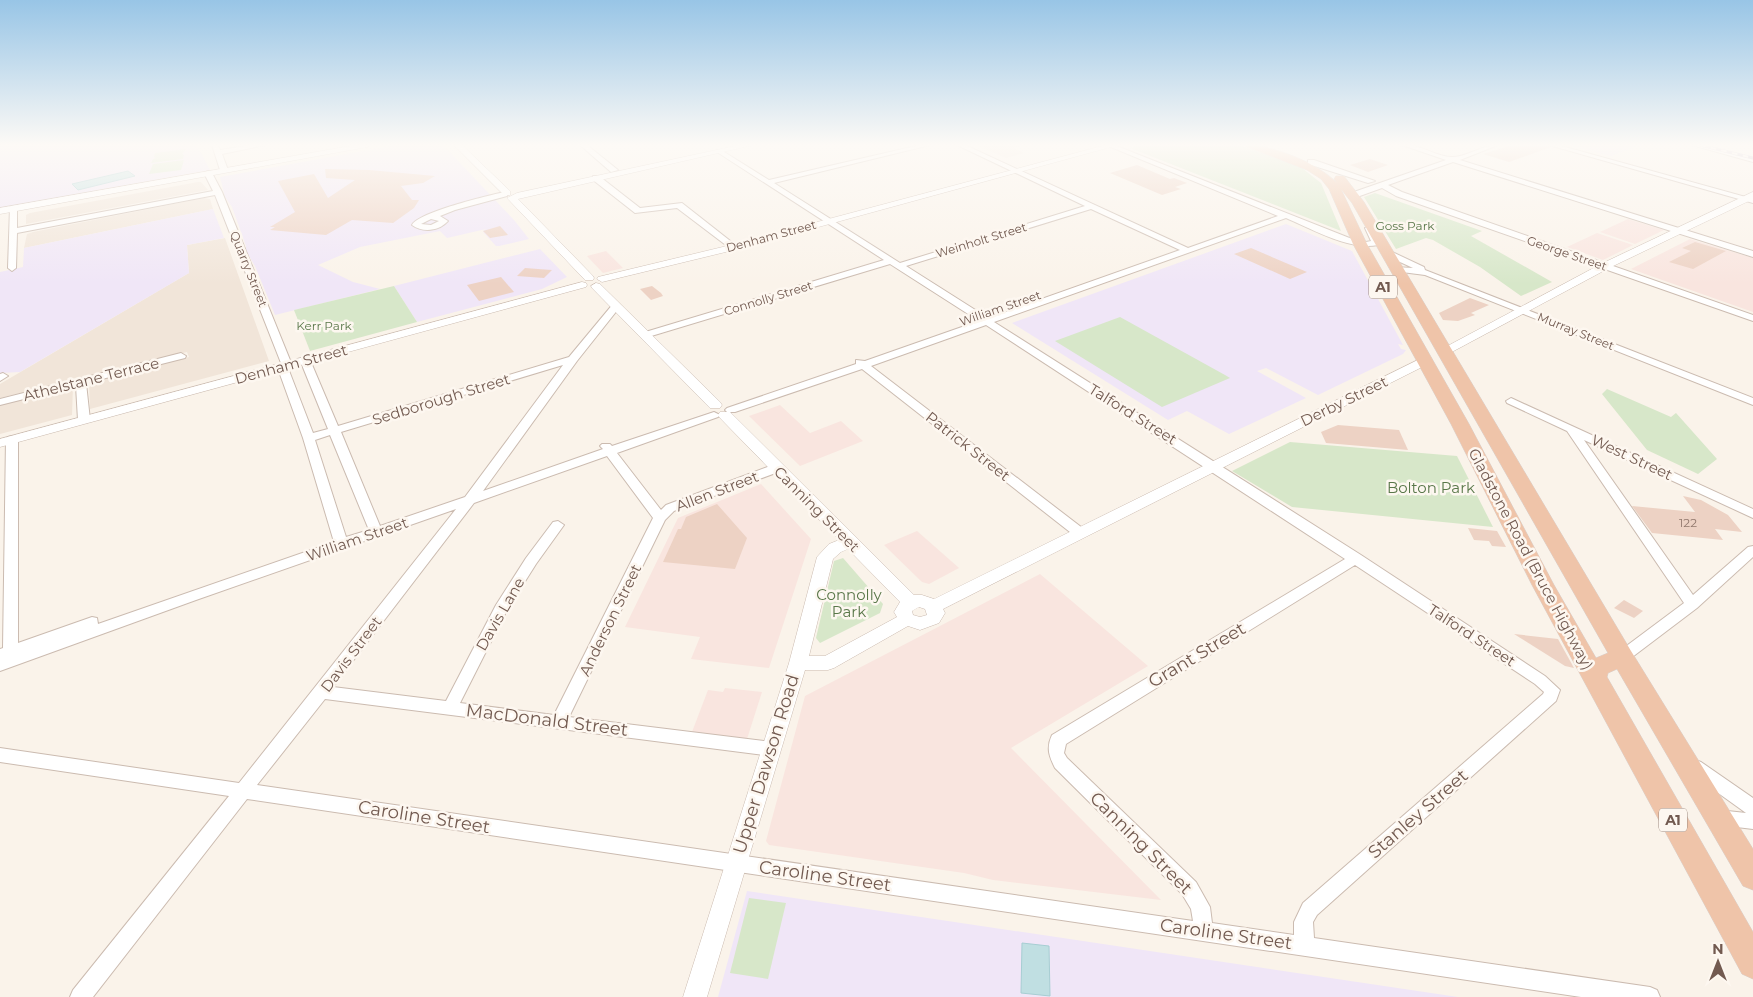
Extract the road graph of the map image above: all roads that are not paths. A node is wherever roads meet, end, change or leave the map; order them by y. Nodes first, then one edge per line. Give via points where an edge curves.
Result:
1 (108, 192) edge
2 (218, 192) joint
3 (505, 192) edge
4 (529, 192) edge
5 (613, 192) edge
6 (783, 192) edge
7 (940, 192) edge
8 (1061, 192) edge
9 (1225, 192) edge
10 (1336, 192) edge
11 (1351, 192) joint
12 (1394, 192) edge
13 (1555, 192) edge
14 (1726, 192) edge
15 (510, 196) junction
16 (1750, 198) edge
17 (1092, 206) junction
18 (13, 209) junction
19 (0, 211) edge
20 (1346, 211) junction
21 (1275, 212) junction
22 (1285, 216) junction
23 (430, 217) junction
24 (441, 218) junction
25 (829, 221) junction
26 (1372, 226) junction
27 (11, 227) junction
28 (1677, 230) junction
29 (1360, 244) junction
30 (734, 247) junction
31 (1182, 248) junction
32 (1388, 253) junction
33 (1753, 254) edge
34 (895, 264) junction
35 (1605, 266) junction
36 (12, 268) dead end
37 (1397, 269) junction
38 (1427, 273) junction
39 (592, 282) junction
40 (616, 306) junction
41 (1524, 310) junction
42 (981, 318) junction
43 (1753, 318) edge
44 (645, 335) junction
45 (1446, 350) junction
46 (182, 356) dead end
47 (573, 359) junction
48 (305, 360) junction
49 (1426, 360) junction
50 (860, 362) junction
51 (284, 366) junction
52 (81, 381) junction
53 (1511, 401) dead end
54 (0, 402) edge
55 (1753, 402) edge
56 (720, 410) junction
57 (84, 420) junction
58 (1571, 429) junction
59 (333, 431) junction
60 (309, 438) junction
61 (6, 441) edge
62 (608, 448) junction
63 (1213, 466) junction
64 (777, 468) junction
65 (472, 495) junction
66 (1753, 514) edge
67 (660, 518) junction
68 (558, 525) dead end
69 (375, 529) junction
70 (1080, 533) junction
71 (341, 541) junction
72 (849, 542) junction
73 (1753, 550) edge
74 (1356, 558) junction
75 (1692, 604) junction
76 (909, 611) junction
77 (1622, 657) junction
78 (5, 658) edge
79 (798, 663) junction
80 (1594, 678) junction
81 (1552, 690) joint
82 (322, 692) junction
83 (450, 708) junction
84 (560, 721) junction
85 (772, 750) junction
86 (0, 755) edge
87 (1681, 756) junction
88 (1061, 763) joint
89 (244, 790) junction
90 (1753, 808) edge
91 (1718, 818) junction
92 (1753, 821) edge
93 (735, 864) junction
94 (1753, 876) edge
95 (1204, 932) junction
96 (1306, 946) junction
97 (1753, 963) edge
98 (80, 997) edge
99 (695, 997) edge
100 (1650, 997) edge

1 - 18 street
2 - 27 street
2 - 51 street, Quarry Street
3 - 15 street, Canning Street
4 - 15 street
5 - 30 street via 638,211 679,205
6 - 25 street, Talford Street
7 - 25 street, Denham Street
8 - 17 street
9 - 21 street
10 - 20 highway, Gladstone Road (Bruce Highway) / A1
11 - 20 highway via 1345,192
11 - 26 highway, Gladstone Road (Bruce Highway) / A1
12 - 35 street, George Street
13 - 28 street
14 - 16 street
15 - 23 street via 452,208
15 - 24 street via 452,209
15 - 39 street, Canning Street
16 - 28 street, Derby Street
17 - 31 street
17 - 34 street, Weinholt Street
18 - 19 street
18 - 27 street
20 - 29 highway, Gladstone Road (Bruce Highway) / A1
21 - 22 street
21 - 31 street
22 - 29 street
22 - 31 street
23 - 24 street
23 - 24 street via 416,225 436,226 443,222
25 - 30 street, Denham Street
25 - 34 street, Talford Street
26 - 29 street via 1369,228 1375,243
26 - 32 highway, Gladstone Road (Bruce Highway) / A1
27 - 36 street
28 - 33 street
28 - 35 street, Derby Street
29 - 49 highway, Gladstone Road (Bruce Highway) / A1
30 - 39 street, Denham Street
31 - 42 street, William Street
32 - 37 highway, Gladstone Road (Bruce Highway) / A1
32 - 38 street
34 - 42 street, Talford Street
34 - 44 street, Connolly Street
35 - 41 street, Derby Street
35 - 43 street, George Street
37 - 38 street, Murray Street
37 - 45 highway, Gladstone Road (Bruce Highway) / A1
38 - 41 street, Murray Street
39 - 40 street, Canning Street
39 - 48 street, Denham Street
40 - 44 street, Canning Street
40 - 47 street, Davis Street
41 - 45 street, Derby Street
41 - 55 street, Murray Street
42 - 50 street, William Street
42 - 63 street, Talford Street
44 - 56 street, Canning Street
45 - 49 highway, Derby Street
45 - 77 highway, Gladstone Road (Bruce Highway) / A1
46 - 52 street, Athelstane Terrace
47 - 59 street, Sedborough Street
47 - 65 street, Davis Street
48 - 51 street, Denham Street
48 - 59 street
49 - 63 street, Derby Street
49 - 80 highway, Gladstone Road (Bruce Highway) / A1
50 - 56 street, William Street
50 - 70 street, Patrick Street
51 - 57 street, Denham Street
51 - 60 street, Quarry Street
52 - 54 street, Athelstane Terrace
52 - 57 street
53 - 58 street, West Street
56 - 62 street, William Street
56 - 64 street, Canning Street
57 - 61 street, Denham Street
58 - 66 street, West Street
58 - 75 street
59 - 60 street, Sedborough Street
59 - 69 street
60 - 71 street, Quarry Street
61 - 78 street
62 - 65 street, William Street
62 - 67 street, Allen Street
63 - 70 street, Derby Street
63 - 74 street, Talford Street
64 - 67 street, Allen Street via 670,508
64 - 72 street, Canning Street
65 - 69 street, William Street
65 - 82 street, Davis Street
67 - 84 street, Anderson Street
68 - 83 street, Davis Lane via 501,609
69 - 71 street, William Street
70 - 76 street, Derby Street via 934,606 926,601
71 - 78 street, William Street
72 - 76 street, Canning Street
72 - 79 street, Upper Dawson Road via 825,557
73 - 75 street
74 - 81 street, Talford Street
74 - 88 street, Grant Street via 1058,740 1056,753
75 - 77 street
76 - 79 street via 828,663
77 - 80 highway via 1599,667
77 - 87 highway, Gladstone Road (Bruce Highway) / A1
79 - 85 street, Upper Dawson Road
80 - 97 highway, Gladstone Road (Bruce Highway) / A1
81 - 96 street, Stanley Street via 1550,697 1310,908 1303,921
82 - 83 street, MacDonald Street
82 - 89 street, Davis Street
83 - 84 street, MacDonald Street
84 - 85 street, MacDonald Street
85 - 93 street, Upper Dawson Road
86 - 89 street, Caroline Street
87 - 90 street
87 - 91 highway, Gladstone Road (Bruce Highway) / A1
88 - 95 street, Canning Street via 1189,888 1200,907
89 - 93 street, Caroline Street
89 - 98 street, Davis Street
91 - 92 street
91 - 94 highway, Gladstone Road (Bruce Highway) / A1
93 - 95 street, Caroline Street
93 - 99 street, Upper Dawson Road
95 - 96 street, Caroline Street
96 - 100 street, Caroline Street

